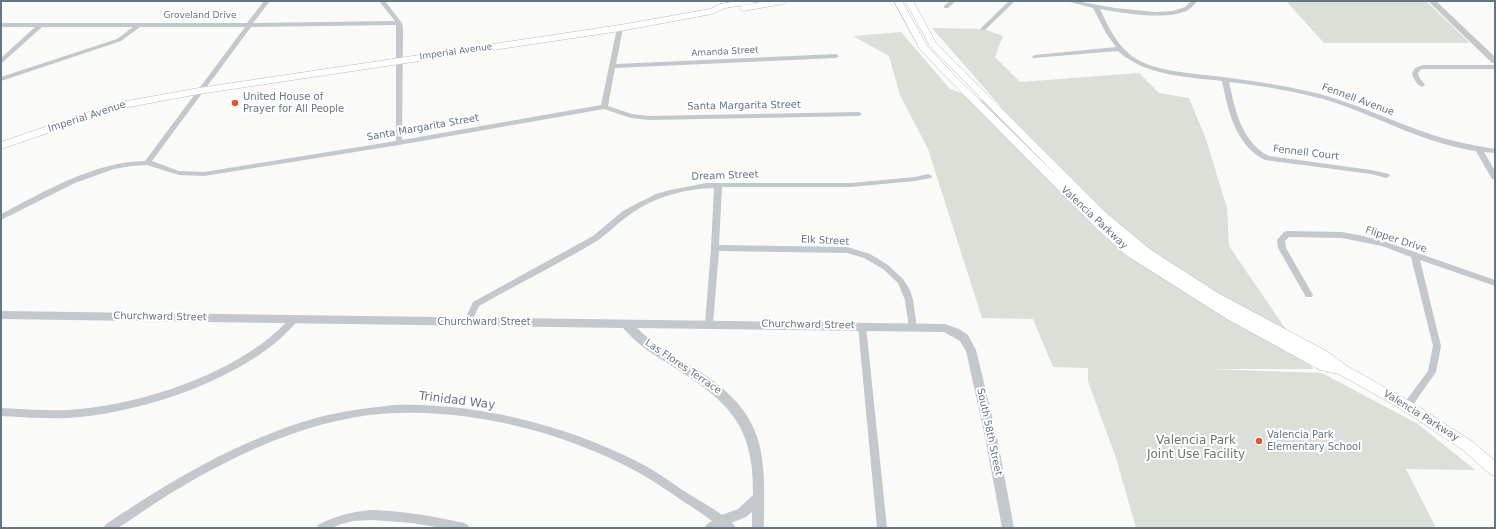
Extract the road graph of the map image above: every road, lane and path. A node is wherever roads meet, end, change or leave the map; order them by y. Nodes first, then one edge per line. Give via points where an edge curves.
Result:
1 (267, 1) edge
2 (382, 1) edge
3 (751, 1) edge
4 (783, 1) edge
5 (898, 1) edge
6 (909, 1) edge
7 (953, 1) edge
8 (1012, 1) edge
9 (1069, 1) edge
10 (1194, 1) edge
11 (1432, 1) edge
12 (946, 7) dead end
13 (1096, 8) junction
14 (712, 10) junction
15 (399, 23) junction
16 (1, 25) edge
17 (40, 25) junction
18 (139, 25) junction
19 (250, 25) junction
20 (620, 28) junction
21 (983, 29) dead end
22 (1119, 49) junction
23 (836, 56) dead end
24 (1035, 57) dead end
25 (400, 60) junction
26 (1, 61) edge
27 (1495, 61) edge
28 (614, 66) junction
29 (1495, 67) edge
30 (1, 79) edge
31 (1225, 80) junction
32 (1422, 85) dead end
33 (199, 91) junction
34 (604, 107) junction
35 (859, 114) dead end
36 (1, 141) edge
37 (399, 143) junction
38 (1, 146) edge
39 (1479, 149) junction
40 (1495, 151) edge
41 (147, 163) junction
42 (928, 176) dead end
43 (1386, 176) dead end
44 (1495, 176) edge
45 (718, 185) junction
46 (1, 217) edge
47 (715, 248) junction
48 (1415, 256) junction
49 (1495, 283) edge
50 (1309, 295) dead end
51 (1, 315) edge
52 (295, 319) junction
53 (468, 321) junction
54 (626, 324) junction
55 (709, 324) junction
56 (862, 326) junction
57 (913, 328) junction
58 (964, 338) joint
59 (1343, 370) junction
60 (1407, 406) junction
61 (1, 412) edge
62 (1495, 470) edge
63 (757, 499) junction
64 (726, 524) edge
65 (110, 527) edge
66 (322, 528) edge
67 (464, 528) edge
68 (710, 528) edge
69 (758, 528) edge
70 (882, 528) edge
71 (1008, 528) edge

1 - 19 street
2 - 15 street
3 - 14 main road, Imperial Avenue
4 - 14 main road, Imperial Avenue via 727,11
5 - 59 main road, Valencia Parkway via 924,47 944,69 1095,221 1130,252 1232,316 1324,366
6 - 59 main road, Valencia Parkway via 933,44 1102,216 1168,268 1214,296 1324,355
7 - 12 street
8 - 21 street
9 - 13 street
10 - 13 street via 1187,9 1174,12 1126,12
11 - 27 street
13 - 22 street
14 - 20 main road, Imperial Avenue
15 - 19 street, Groveland Drive
15 - 25 street
16 - 17 street, Groveland Drive
17 - 18 street, Groveland Drive
17 - 26 street
18 - 19 street, Groveland Drive
18 - 30 street via 119,40
19 - 33 street
20 - 25 main road, Imperial Avenue
20 - 28 street
22 - 24 street
22 - 31 street, Fennell Avenue via 1142,64 1166,71
23 - 28 street, Amanda Street
25 - 33 main road, Imperial Avenue
25 - 37 street
28 - 34 street
29 - 32 street via 1423,67 1414,73
31 - 39 street, Fennell Avenue via 1315,94 1428,137
31 - 43 street, Fennell Court via 1234,117 1254,151 1260,156
33 - 36 main road, Imperial Avenue via 177,92 116,103
33 - 38 main road, Imperial Avenue via 116,106
33 - 41 street
34 - 35 street, Santa Margarita Street via 631,116 649,118
34 - 37 street, Santa Margarita Street
37 - 41 street, Santa Margarita Street via 204,174 178,173
39 - 40 street, Fennell Avenue
39 - 44 street
41 - 46 street, Santa Margarita Street via 104,170 42,196
42 - 45 street, Dream Street via 851,185
45 - 47 street
45 - 53 street, Dream Street via 678,189 641,204 593,240 476,304
47 - 55 street
47 - 57 street, Elk Street via 847,250 864,255 887,268 903,286 909,299
48 - 49 street, Flipper Drive
48 - 50 street, Flipper Drive via 1383,244 1342,235 1287,234 1281,240 1282,248
48 - 60 street via 1437,346 1432,372
51 - 52 street, Churchward Street
52 - 53 street, Churchward Street
52 - 61 street via 259,350 232,366 186,388 155,398 123,406 68,414
53 - 54 street, Churchward Street
54 - 55 street, Churchward Street
54 - 63 street, Las Flores Terrace via 646,344 715,387 732,402 750,431 757,453
55 - 56 street, Churchward Street
56 - 57 street, Churchward Street
56 - 70 street
57 - 58 street, Churchward Street via 945,328
58 - 71 street, South 58th Street via 972,350
59 - 60 main road, Valencia Parkway
60 - 62 main road, Valencia Parkway via 1468,446
63 - 64 street
63 - 69 street, Las Flores Terrace
64 - 65 street, Trinidad Way via 644,470 605,451 514,422 465,413 407,409 371,411 323,421 261,441 187,477
64 - 68 street
66 - 67 street via 342,519 378,516 408,518

